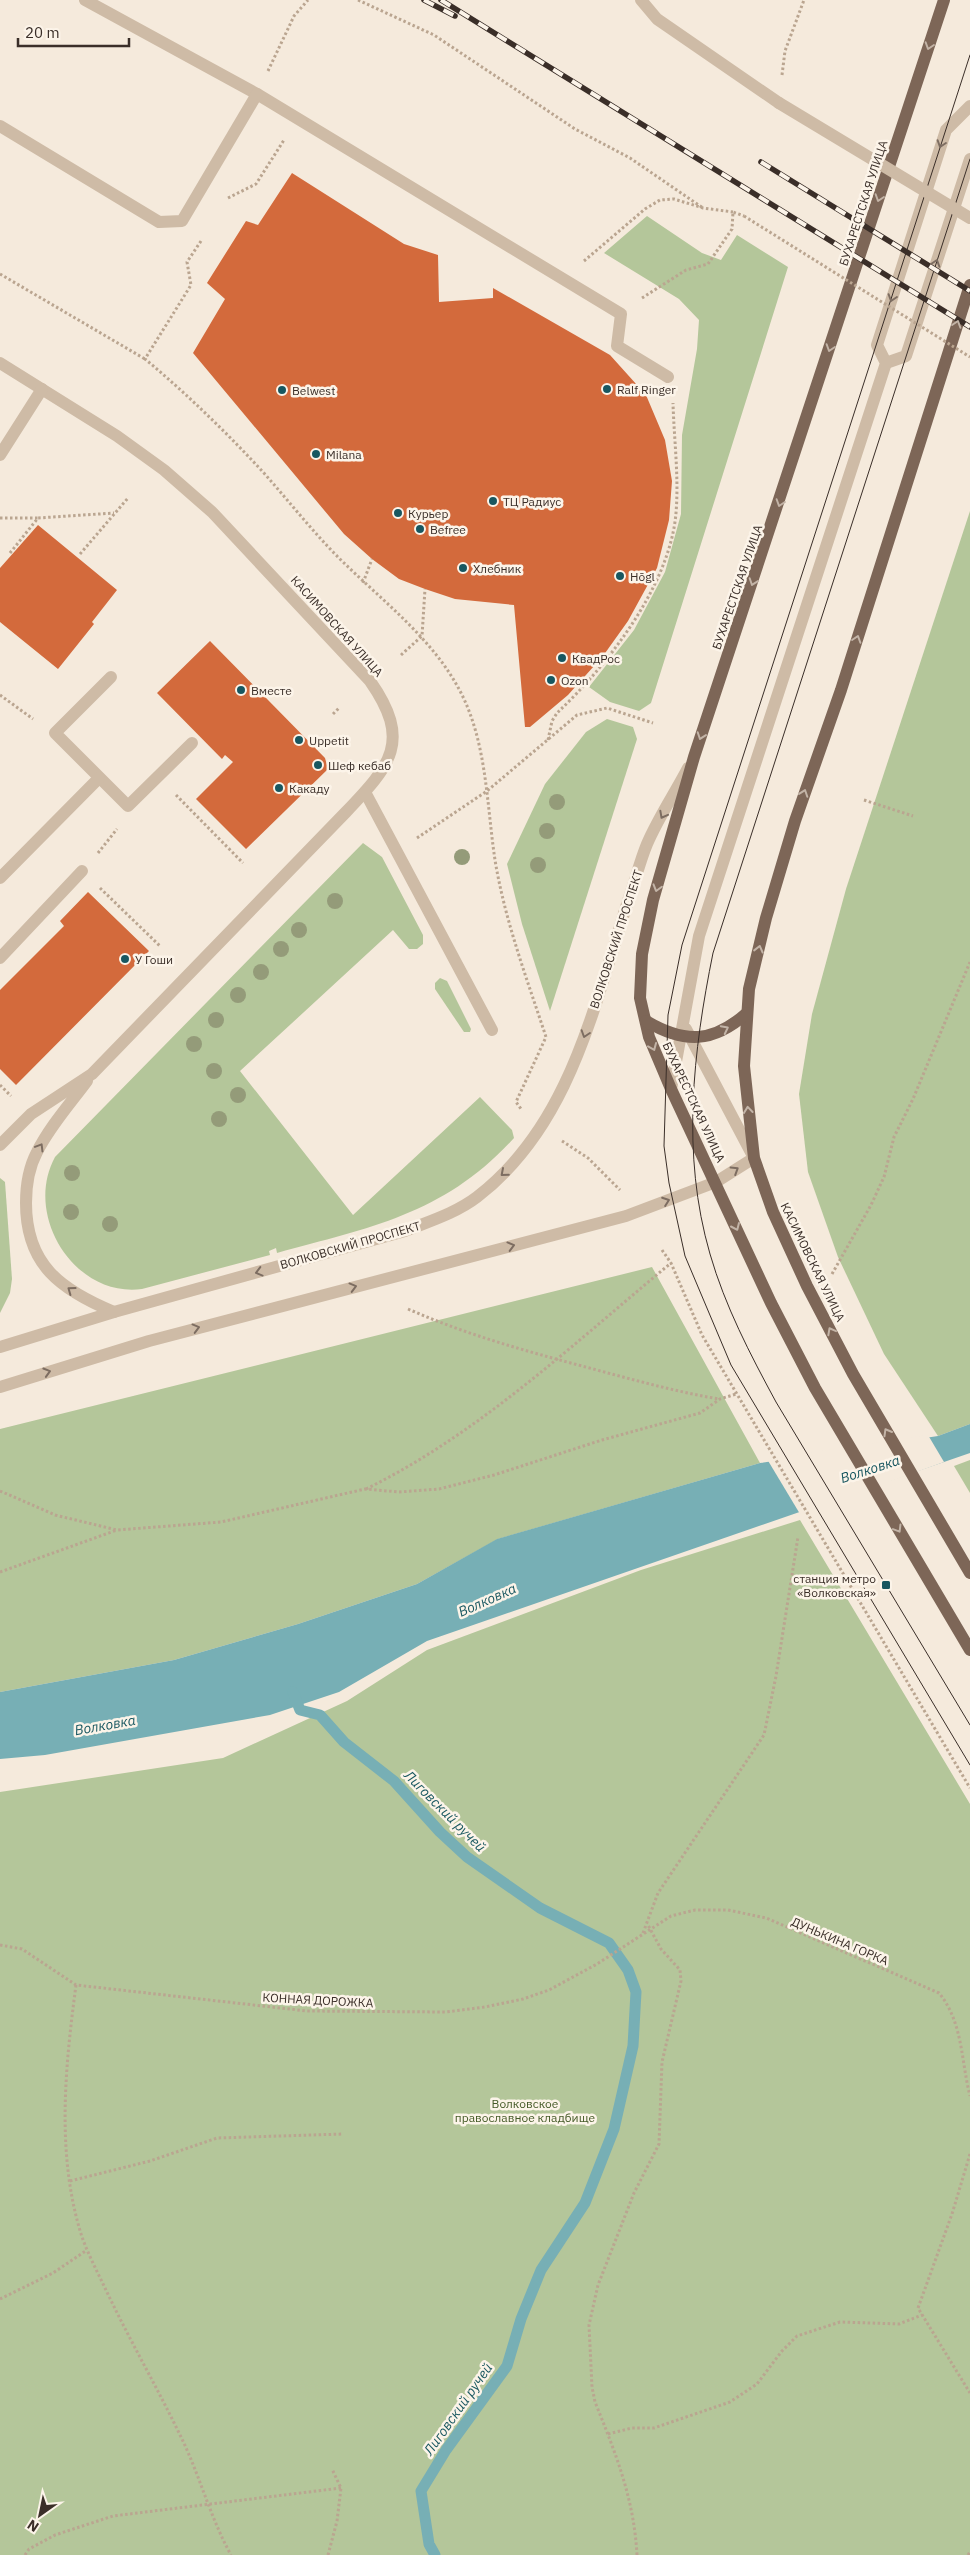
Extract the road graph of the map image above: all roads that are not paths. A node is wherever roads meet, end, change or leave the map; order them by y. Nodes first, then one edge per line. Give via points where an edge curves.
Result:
1 (85, 0) edge
2 (641, 0) edge
3 (944, 0) edge
4 (257, 94) junction
5 (970, 106) edge
6 (0, 126) edge
7 (970, 159) edge
8 (970, 218) edge
9 (970, 285) edge
10 (0, 363) edge
11 (886, 363) junction
12 (668, 377) road end
13 (42, 389) junction
14 (0, 455) edge
15 (111, 677) dead end
16 (192, 743) dead end
17 (694, 757) junction
18 (99, 778) junction
19 (365, 792) junction
20 (82, 871) road end
21 (0, 878) edge
22 (0, 958) edge
23 (747, 1013) junction
24 (646, 1021) junction
25 (492, 1030) dead end
26 (686, 1037) junction
27 (92, 1074) junction
28 (671, 1089) junction
29 (0, 1145) edge
30 (754, 1158) junction
31 (716, 1182) junction
32 (114, 1312) junction
33 (0, 1346) edge
34 (0, 1386) edge
35 (970, 1573) edge
36 (970, 1650) edge

1 - 4 street
2 - 8 street, bridge via 657,19 779,103
3 -> 17 main road, БУХАРЕСТСКАЯ УЛИЦА
4 - 6 street via 182,221 159,222
4 - 12 street via 621,314 617,346
5 -> 11 street via 946,130 877,345
11 -> 7 street via 906,356
23 -> 9 main road via 749,989 764,926 795,821 841,690
10 - 13 street, КАСИМОВСКАЯ УЛИЦА
11 - 26 street via 699,936 683,1023
13 - 14 street
13 - 19 street, КАСИМОВСКАЯ УЛИЦА via 164,470 212,512 370,681 392,721 394,736 390,755
15 - 18 street via 54,733
16 - 18 street via 128,806
17 -> 24 main road, БУХАРЕСТСКАЯ УЛИЦА via 653,900 642,954 640,998
17 -> 32 street, ВОЛКОВСКИЙ ПРОСПЕКТ via 647,844 578,1053 559,1098 542,1128 511,1166 476,1197 443,1216 405,1231
18 - 21 street
19 - 25 street
19 - 27 street, КАСИМОВСКАЯ УЛИЦА
20 - 22 street
26 -> 23 main road via 716,1034
30 -> 23 main road via 744,1066
24 - 26 main road via 666,1033
24 -> 28 main road, БУХАРЕСТСКАЯ УЛИЦА via 649,1037
26 - 28 street
26 - 30 street
27 - 29 street, КАСИМОВСКАЯ УЛИЦА via 31,1114
32 -> 27 street via 82,1299 55,1279 37,1255 26,1223 26,1180 36,1152
28 - 31 main road, БУХАРЕСТСКАЯ УЛИЦА
31 -> 30 street
35 -> 30 main road, КАСИМОВСКАЯ УЛИЦА via 853,1374 807,1286 773,1212
34 -> 31 street via 149,1341 626,1216
31 -> 36 main road via 771,1303 815,1388
32 - 33 street, ВОЛКОВСКИЙ ПРОСПЕКТ

